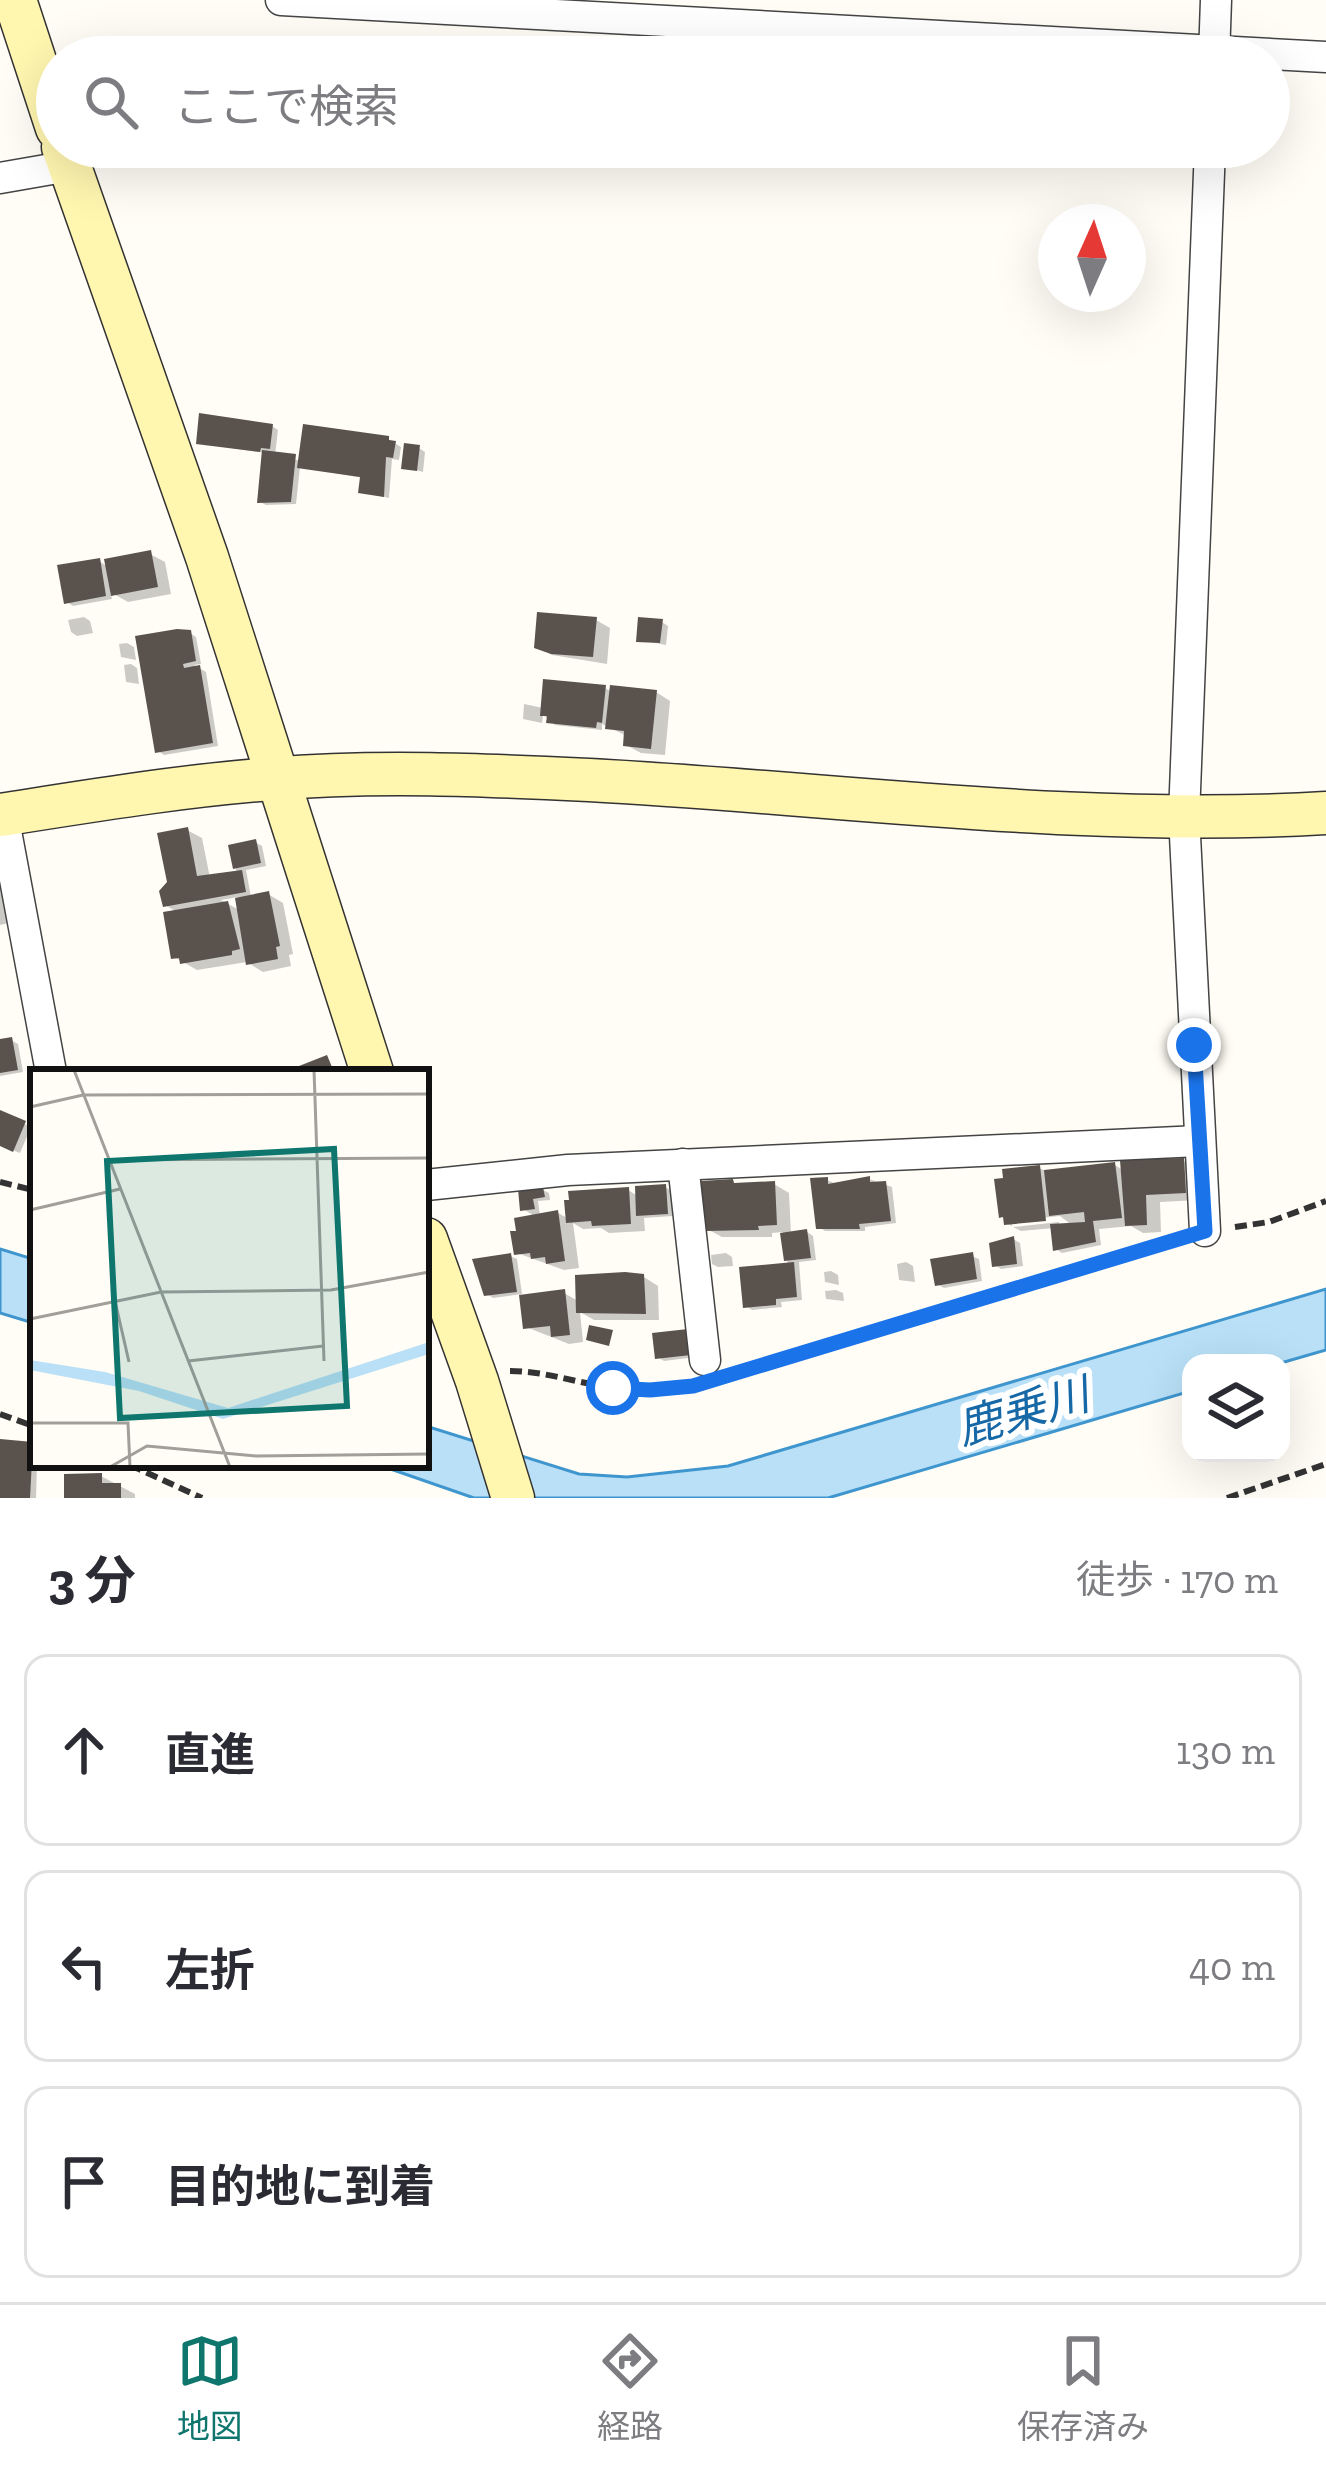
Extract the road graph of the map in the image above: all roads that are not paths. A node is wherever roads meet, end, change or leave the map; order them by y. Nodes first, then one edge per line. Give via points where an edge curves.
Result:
1 (15, 0) edge
2 (281, 0) edge
3 (1216, 0) edge
4 (892, 36) edge
5 (1215, 36) edge
6 (1290, 56) edge
7 (1326, 57) edge
8 (36, 64) edge
9 (36, 160) edge
10 (70, 168) edge
11 (1209, 168) edge
12 (0, 178) edge
13 (275, 778) junction
14 (1326, 813) edge
15 (2, 815) edge
16 (1184, 817) junction
17 (50, 1069) edge
18 (371, 1069) edge
19 (1199, 1141) junction
20 (682, 1164) junction
21 (429, 1185) edge
22 (1205, 1231) road end
23 (429, 1247) edge
24 (704, 1375) road end
25 (513, 1498) edge

1 - 8 street
2 - 4 street
3 - 5 street
6 - 7 street
9 - 12 street
10 - 13 street via 207,556
11 - 16 street
13 - 15 street
13 - 16 street via 590,780
13 - 18 street
14 - 16 street
15 - 17 street
16 - 19 street
19 - 20 street
19 - 22 street
20 - 21 street
20 - 24 street
23 - 25 street

